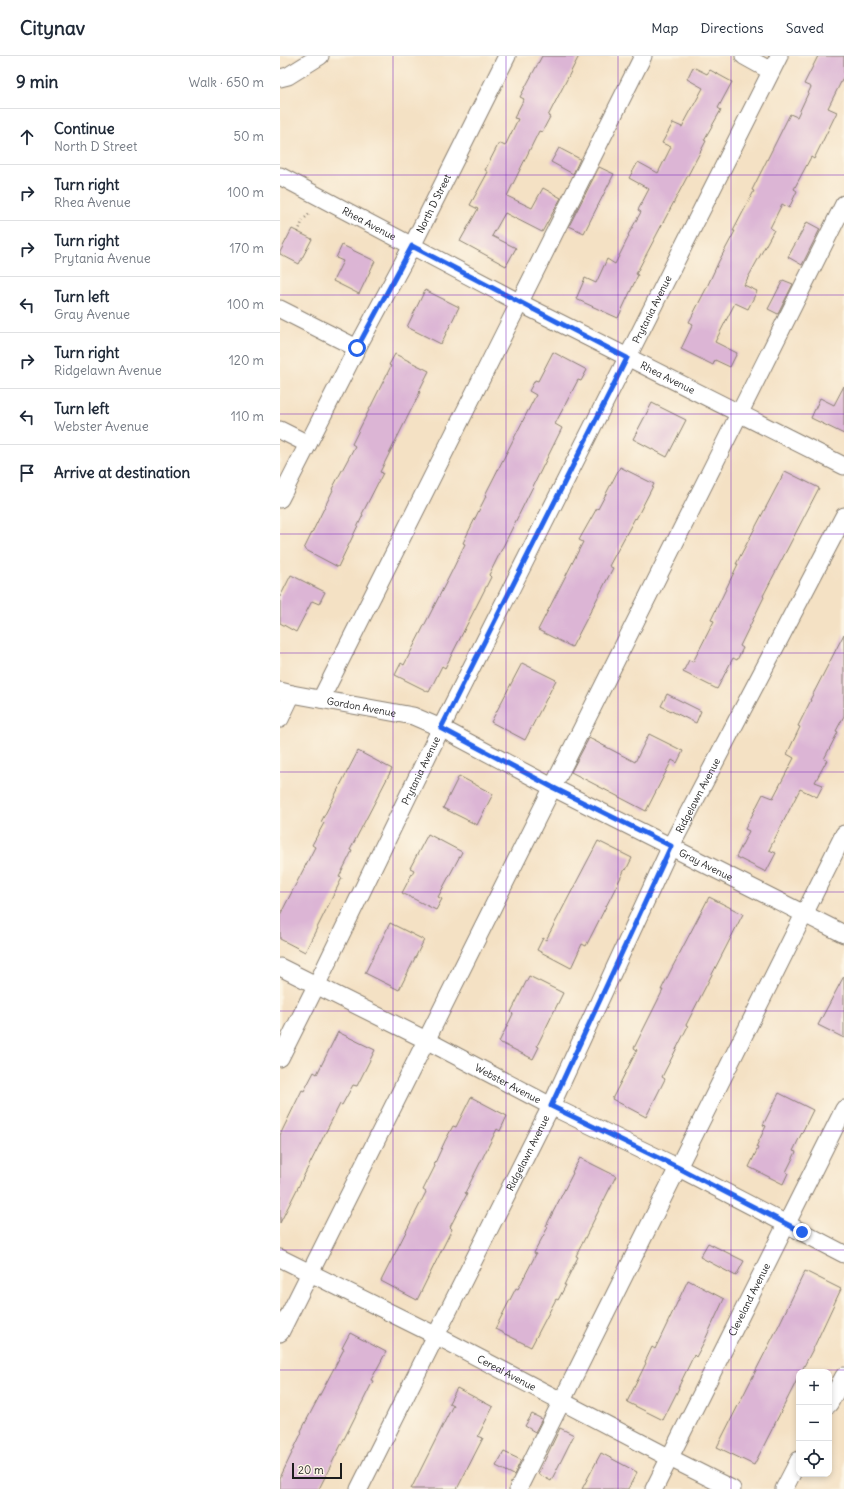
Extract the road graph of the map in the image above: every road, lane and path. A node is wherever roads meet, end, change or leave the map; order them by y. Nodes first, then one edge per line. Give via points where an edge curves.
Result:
1 (320, 56) edge
2 (507, 56) edge
3 (643, 56) edge
4 (744, 56) edge
5 (775, 63) edge
6 (280, 78) edge
7 (280, 176) edge
8 (844, 204) edge
9 (309, 214) dead end
10 (298, 232) dead end
11 (412, 246) junction
12 (520, 302) junction
13 (280, 309) edge
14 (357, 348) junction
15 (627, 358) junction
16 (740, 413) junction
17 (280, 430) edge
18 (308, 444) junction
19 (844, 466) edge
20 (280, 499) edge
21 (844, 516) edge
22 (286, 693) edge
23 (320, 699) junction
24 (280, 719) edge
25 (441, 728) junction
26 (552, 787) junction
27 (844, 834) edge
28 (671, 846) junction
29 (804, 913) junction
30 (844, 934) edge
31 (280, 967) edge
32 (316, 986) junction
33 (426, 1040) junction
34 (280, 1058) edge
35 (551, 1106) junction
36 (844, 1109) edge
37 (677, 1167) junction
38 (787, 1224) junction
39 (844, 1254) edge
40 (280, 1258) edge
41 (310, 1273) junction
42 (280, 1333) edge
43 (437, 1336) junction
44 (844, 1376) edge
45 (832, 1398) edge
46 (562, 1401) junction
47 (670, 1458) junction
48 (796, 1466) edge
49 (359, 1489) edge
50 (518, 1489) edge
51 (654, 1489) edge
52 (732, 1489) edge
53 (784, 1489) edge

1 - 6 street via 288,76
2 - 11 street, North D Street
3 - 12 street
4 - 5 street
5 - 15 street, Prytania Avenue
7 - 11 street, Rhea Avenue
8 - 16 street
9 - 10 path
11 - 12 street, Rhea Avenue
11 - 14 street, North D Street
12 - 15 street, Rhea Avenue
12 - 23 street
13 - 14 street
14 - 18 street, North D Street
15 - 16 street, Rhea Avenue
15 - 25 street, Prytania Avenue
16 - 19 street, Rhea Avenue
16 - 26 street
17 - 18 street
18 - 20 street, North D Street
21 - 28 street, Ridgelawn Avenue
22 - 23 street, Gordon Avenue
22 - 24 street
23 - 25 street, Gordon Avenue via 413,716
25 - 26 street, Gray Avenue
25 - 32 street, Prytania Avenue
26 - 28 street, Gray Avenue
26 - 33 street
27 - 29 street
28 - 29 street, Gray Avenue
28 - 35 street, Ridgelawn Avenue
29 - 30 street, Gray Avenue
29 - 37 street
31 - 32 street, Webster Avenue
32 - 33 street, Webster Avenue
32 - 34 street, Prytania Avenue
33 - 35 street, Webster Avenue
33 - 41 street
35 - 37 street, Webster Avenue
35 - 43 street, Ridgelawn Avenue
36 - 38 street, Cleveland Avenue
37 - 38 street, Webster Avenue
37 - 46 street
38 - 39 street, Webster Avenue
38 - 47 street, Cleveland Avenue
40 - 41 street, Cereal Avenue
41 - 42 street
41 - 43 street, Cereal Avenue
43 - 46 street, Cereal Avenue
43 - 49 street, Ridgelawn Avenue
44 - 45 street
46 - 47 street, Cereal Avenue
46 - 50 street
47 - 51 street, Cleveland Avenue
47 - 52 street, Cereal Avenue
48 - 53 street

